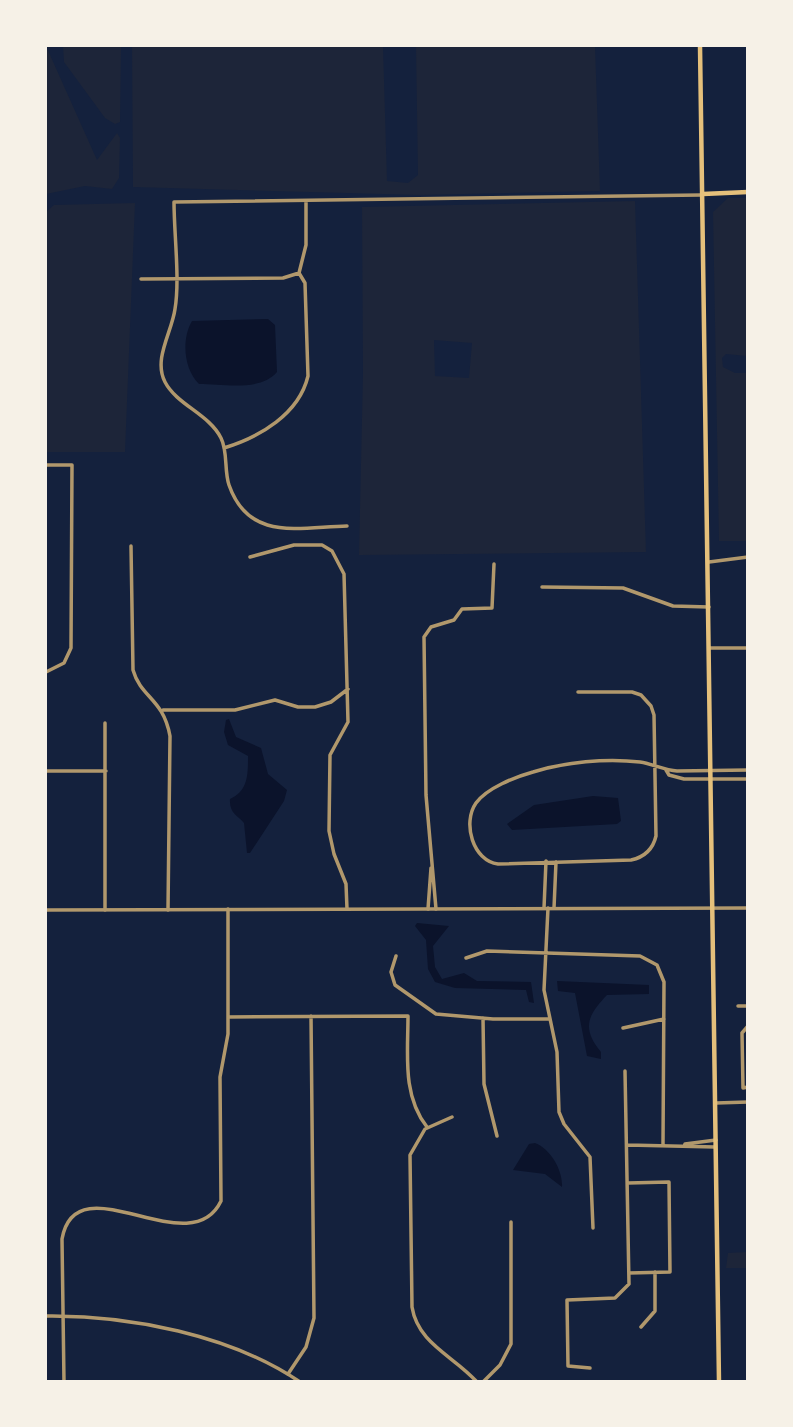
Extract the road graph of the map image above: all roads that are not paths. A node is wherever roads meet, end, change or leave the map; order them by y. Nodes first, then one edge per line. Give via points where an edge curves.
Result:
1 (700, 46) edge
2 (747, 192) edge
3 (703, 194) junction
4 (306, 201) junction
5 (299, 273) junction
6 (141, 279) dead end
7 (175, 279) junction
8 (225, 447) junction
9 (46, 465) edge
10 (347, 526) dead end
11 (131, 546) dead end
12 (250, 557) dead end
13 (747, 557) edge
14 (709, 562) junction
15 (494, 564) dead end
16 (542, 587) dead end
17 (709, 607) junction
18 (710, 648) junction
19 (747, 648) edge
20 (46, 672) edge
21 (348, 689) junction
22 (578, 692) dead end
23 (163, 710) junction
24 (104, 723) dead end
25 (655, 767) junction
26 (666, 770) junction
27 (711, 770) junction
28 (747, 770) edge
29 (46, 771) edge
30 (106, 771) junction
31 (747, 779) edge
32 (712, 780) junction
33 (546, 861) junction
34 (556, 861) junction
35 (430, 868) junction
36 (546, 908) junction
37 (554, 908) junction
38 (713, 908) junction
39 (747, 908) edge
40 (228, 909) junction
41 (347, 909) junction
42 (428, 909) junction
43 (436, 909) junction
44 (46, 910) edge
45 (105, 910) junction
46 (168, 910) junction
47 (545, 953) junction
48 (396, 956) dead end
49 (466, 958) dead end
50 (738, 1006) dead end
51 (747, 1006) edge
52 (311, 1016) junction
53 (228, 1017) junction
54 (483, 1018) junction
55 (550, 1019) junction
56 (664, 1019) junction
57 (747, 1026) edge
58 (623, 1028) dead end
59 (625, 1070) dead end
60 (745, 1088) edge
61 (716, 1102) junction
62 (747, 1102) edge
63 (452, 1117) dead end
64 (427, 1127) junction
65 (497, 1136) dead end
66 (716, 1140) junction
67 (685, 1144) junction
68 (627, 1145) junction
69 (663, 1145) junction
70 (716, 1147) junction
71 (628, 1183) junction
72 (511, 1222) dead end
73 (593, 1228) dead end
74 (655, 1272) junction
75 (629, 1273) junction
76 (46, 1316) edge
77 (63, 1316) junction
78 (641, 1327) dead end
79 (590, 1368) dead end
80 (288, 1374) junction
81 (64, 1381) edge
82 (300, 1381) edge
83 (477, 1381) edge
84 (483, 1381) edge
85 (719, 1381) edge

1 - 3 main road
2 - 3 main road
3 - 4 street
3 - 14 main road
4 - 5 street via 306,245
4 - 7 street via 174,202
5 - 7 street via 283,278
5 - 8 street via 305,283 305,390 289,412 242,442
6 - 7 street
7 - 8 street via 176,308 163,351 163,379 217,430
8 - 10 street via 229,484 253,522 267,527
9 - 20 street via 72,465 71,648 59,667
11 - 23 street via 133,670 138,683
12 - 21 street via 294,545 328,548 339,561 346,587
13 - 14 street
14 - 17 main road
15 - 35 street via 492,608 462,609 452,621 431,626 424,637
16 - 17 street via 623,588 673,606
17 - 18 main road
18 - 19 street
18 - 27 main road
21 - 23 street via 315,707 275,700 235,710
21 - 41 street via 348,725 330,755 329,831 346,884
22 - 25 street via 632,691 648,701 654,716
23 - 46 street via 170,736
24 - 30 street
25 - 26 street
25 - 33 street via 636,762 585,762 521,776 477,802 471,816 479,854 493,863
25 - 34 street via 656,836 648,852 631,860
26 - 27 street
26 - 32 street via 677,778
27 - 28 street
27 - 32 main road
29 - 30 street
30 - 45 street
31 - 32 street
32 - 38 main road
33 - 34 street
33 - 36 street
34 - 37 street
35 - 42 street
35 - 43 street via 435,872
36 - 37 street
36 - 43 street
36 - 47 street
37 - 38 street
38 - 39 street
38 - 61 main road
40 - 41 street
40 - 46 street
40 - 53 street
41 - 42 street
42 - 43 street
44 - 45 street
45 - 46 street
47 - 49 street via 484,951
47 - 55 street via 544,990
47 - 56 street via 649,958 663,975
48 - 54 street via 392,978 401,991 436,1014
50 - 51 street
52 - 53 street
52 - 64 street via 408,1016 409,1092
52 - 80 street via 314,1318 308,1342
53 - 77 street via 220,1077 223,1193 215,1212 201,1222 187,1224 90,1208 74,1216 63,1236
54 - 55 street
54 - 65 street via 485,1084
55 - 73 street via 558,1061 559,1116 592,1163
56 - 58 street
56 - 69 street
57 - 60 street via 742,1033
59 - 68 street
61 - 62 street
61 - 66 main road
63 - 64 street
64 - 83 street via 417,1137 409,1158 413,1315 428,1340
66 - 67 street
66 - 70 main road
67 - 69 street
67 - 70 street
68 - 69 street
68 - 71 street
70 - 85 main road
71 - 74 street via 669,1182 670,1272
71 - 75 street
72 - 84 street via 511,1344 499,1366
74 - 75 street
74 - 78 street via 655,1311
75 - 79 street via 627,1288 618,1297 567,1300 568,1366
76 - 77 street
77 - 80 street via 120,1321 223,1344 260,1357
77 - 81 street
80 - 82 street

